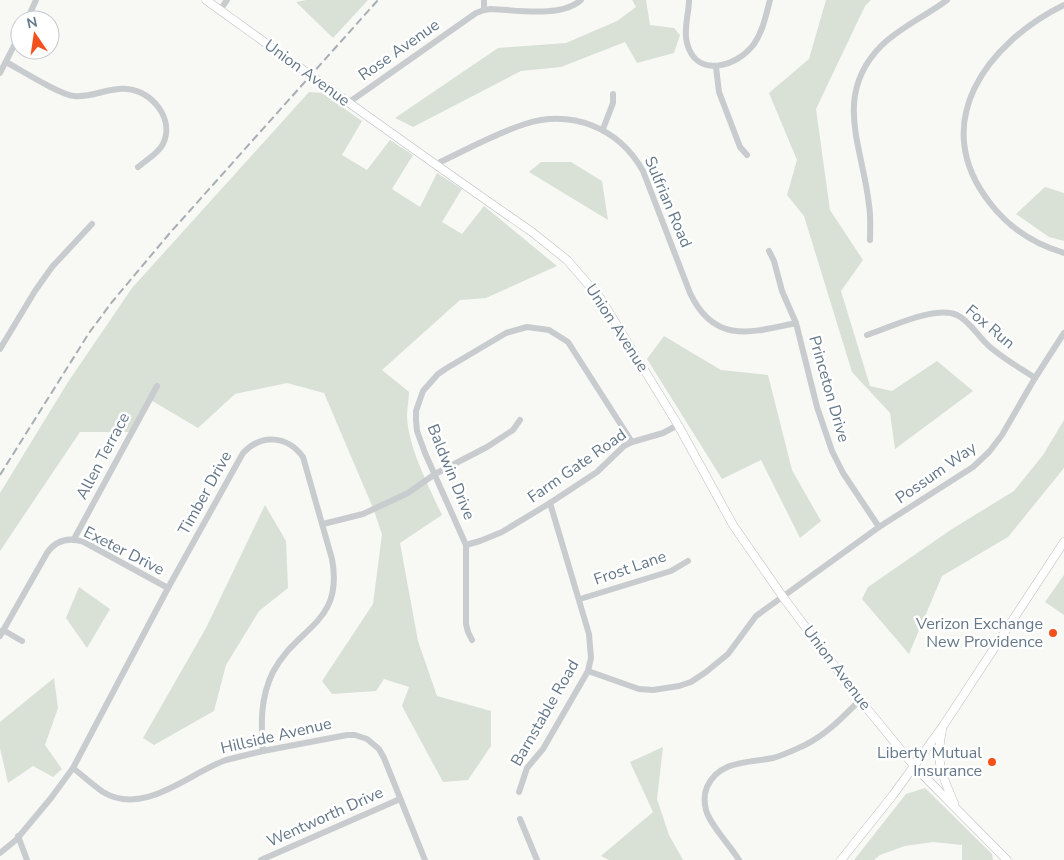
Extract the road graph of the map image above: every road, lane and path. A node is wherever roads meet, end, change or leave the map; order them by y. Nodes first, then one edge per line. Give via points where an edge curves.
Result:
1 (206, 0) edge
2 (226, 0) edge
3 (484, 0) edge
4 (581, 0) edge
5 (689, 0) edge
6 (770, 0) edge
7 (947, 0) edge
8 (1064, 5) edge
9 (220, 10) junction
10 (484, 10) junction
11 (10, 54) edge
12 (6, 62) junction
13 (716, 66) junction
14 (0, 73) edge
15 (613, 94) dead end
16 (348, 103) junction
17 (603, 129) junction
18 (747, 155) dead end
19 (434, 165) junction
20 (138, 167) dead end
21 (92, 224) dead end
22 (870, 240) dead end
23 (769, 252) dead end
24 (1064, 253) edge
25 (796, 323) junction
26 (1064, 333) edge
27 (867, 335) dead end
28 (0, 349) edge
29 (1035, 378) junction
30 (157, 386) dead end
31 (520, 420) dead end
32 (678, 425) junction
33 (632, 442) junction
34 (435, 474) junction
35 (550, 503) junction
36 (323, 524) junction
37 (879, 527) junction
38 (74, 540) junction
39 (1064, 542) edge
40 (466, 545) junction
41 (688, 561) dead end
42 (168, 588) junction
43 (783, 597) junction
44 (580, 599) junction
45 (1, 633) edge
46 (472, 640) dead end
47 (22, 641) dead end
48 (588, 671) junction
49 (860, 700) junction
50 (943, 726) junction
51 (263, 751) junction
52 (914, 766) junction
53 (73, 768) junction
54 (519, 792) dead end
55 (400, 798) junction
56 (956, 807) junction
57 (520, 819) dead end
58 (18, 836) junction
59 (0, 853) edge
60 (27, 860) edge
61 (261, 860) edge
62 (425, 860) edge
63 (537, 860) edge
64 (739, 860) edge
65 (841, 860) edge
66 (1007, 860) edge

1 - 9 main road, Union Avenue
2 - 9 street
3 - 10 street
4 - 10 street via 574,6 551,11
5 - 13 street via 686,37 690,50 701,62
6 - 13 street via 752,46 734,61
7 - 22 street via 889,39 868,62 859,81 853,122 869,205
8 - 24 street via 1030,25 993,59 971,96 964,131 970,169 998,213 1017,231 1042,246
9 - 16 main road, Union Avenue
10 - 16 street, Rose Avenue
11 - 12 street
12 - 14 street
12 - 20 street via 73,96 120,88 134,90 151,99 165,121 166,135 160,148
13 - 18 street via 719,92 740,147
15 - 17 street
16 - 19 main road, Union Avenue
17 - 19 street, Sulfrian Road via 567,120 536,122
17 - 25 street, Sulfrian Road via 624,145 648,180 690,293 700,311 718,326 742,333
19 - 32 main road, Union Avenue via 567,260 611,314
21 - 28 street via 52,267
23 - 25 street, Princeton Drive
25 - 37 street, Princeton Drive via 817,407 832,451
26 - 29 street, Possum Way
27 - 29 street, Fox Run via 923,316 939,313 957,315 989,347
29 - 37 street, Possum Way via 990,452 973,467
30 - 38 street, Allen Terrace
31 - 34 street via 514,430
32 - 33 street, Farm Gate Road via 653,437
32 - 43 main road, Union Avenue via 733,524
33 - 34 street, Baldwin Drive via 568,342 549,330 527,327 506,333 447,368 423,391 416,411 416,426
33 - 35 street, Farm Gate Road via 597,472
34 - 36 street via 408,493 363,514
34 - 40 street, Baldwin Drive
35 - 40 street, Farm Gate Road via 490,538
35 - 44 street, Barnstable Road
36 - 42 street, Timber Drive via 299,451 279,440 257,442 243,454
36 - 51 street, Timber Drive via 334,567 331,598 321,618 285,654 272,674 262,707
37 - 43 street, Possum Way
38 - 42 street, Exeter Drive via 84,542
38 - 45 street, Exeter Drive via 60,541 47,552
39 - 50 main road
40 - 46 street, Baldwin Drive via 466,624
41 - 44 street, Frost Lane via 671,570
42 - 53 street, Timber Drive
43 - 48 street, Possum Way via 756,616 719,663 691,682 653,690
43 - 49 main road, Union Avenue
44 - 48 street, Barnstable Road via 591,645
45 - 47 street
48 - 54 street, Barnstable Road via 543,748 527,768
49 - 52 main road, Union Avenue
49 - 64 street via 834,726 806,745 776,757 731,765 711,780 704,799 706,812
50 - 52 main road
50 - 56 main road via 939,744 940,772
51 - 53 street, Hillside Avenue via 212,765 161,792 140,799 109,794
51 - 55 street, Hillside Avenue via 339,736 359,736 382,753
52 - 56 main road, Union Avenue
52 - 65 main road
53 - 58 street, Timber Drive
55 - 61 street, Wentworth Drive
55 - 62 street, Hillside Avenue
56 - 66 main road, Union Avenue
57 - 63 street
58 - 59 street, Timber Drive
58 - 60 street

